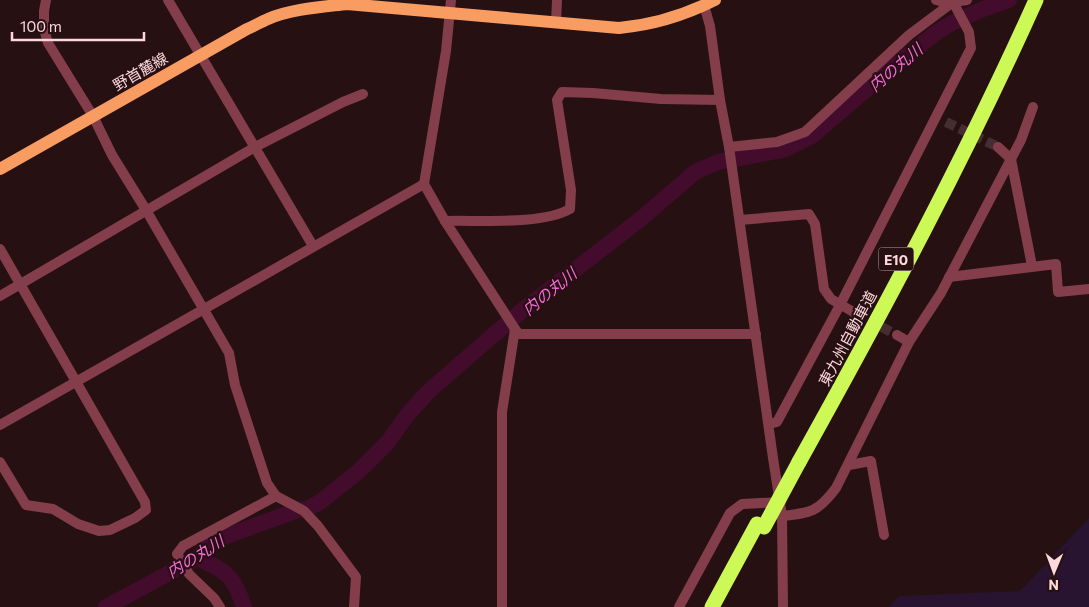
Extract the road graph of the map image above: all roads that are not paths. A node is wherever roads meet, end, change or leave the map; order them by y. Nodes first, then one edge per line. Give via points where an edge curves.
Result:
1 (46, 0) edge
2 (168, 0) edge
3 (451, 0) edge
4 (557, 0) edge
5 (936, 0) edge
6 (967, 0) edge
7 (1027, 0) edge
8 (1036, 0) edge
9 (953, 2) junction
10 (710, 3) edge
11 (298, 6) edge
12 (449, 14) junction
13 (556, 23) junction
14 (201, 55) junction
15 (1003, 61) junction
16 (362, 94) dead end
17 (720, 100) junction
18 (1033, 107) dead end
19 (93, 116) junction
20 (255, 147) junction
21 (729, 147) junction
22 (998, 147) tunnel mouth
23 (1011, 159) junction
24 (0, 169) edge
25 (424, 184) junction
26 (146, 210) junction
27 (740, 220) junction
28 (445, 221) junction
29 (313, 246) junction
30 (0, 249) edge
31 (1032, 266) junction
32 (949, 278) junction
33 (21, 285) junction
34 (1089, 289) edge
35 (0, 296) edge
36 (840, 305) junction
37 (203, 309) junction
38 (855, 313) tunnel mouth
39 (514, 329) junction
40 (756, 334) junction
41 (898, 335) tunnel mouth
42 (909, 342) junction
43 (76, 381) junction
44 (770, 424) junction
45 (0, 425) edge
46 (0, 462) edge
47 (849, 465) junction
48 (276, 496) junction
49 (781, 502) junction
50 (782, 516) junction
51 (760, 525) junction
52 (884, 535) dead end
53 (220, 607) edge
54 (354, 607) edge
55 (502, 607) edge
56 (679, 607) edge
57 (712, 607) edge
58 (721, 607) edge
59 (783, 607) edge

1 - 19 street via 44,29 48,44
2 - 14 street
3 - 12 street
4 - 13 street
5 - 9 street
6 - 9 street
7 - 15 highway, 東九州自動車道 / E10
8 - 15 highway, 東九州自動車道 / E10
9 - 21 street via 910,35 805,132 777,142
9 - 36 street via 968,32 971,48 941,120
10 - 13 main road, 野首麓線 via 644,26 620,28
10 - 17 street
11 - 12 main road, 野首麓線 via 314,8 347,4
11 - 14 main road, 野首麓線
12 - 13 main road, 野首麓線
12 - 25 street
14 - 19 main road, 野首麓線
14 - 20 street
15 - 51 highway, 東九州自動車道 / E10
16 - 20 street
17 - 21 street
17 - 28 street via 562,92 557,100 571,190 570,209 562,214 526,219
18 - 23 street
19 - 24 main road, 野首麓線
19 - 26 street via 112,155
20 - 26 street
20 - 29 street
21 - 27 street
22 - 23 street
23 - 31 street
23 - 32 street
25 - 28 street
25 - 29 street
26 - 33 street
26 - 37 street
27 - 36 street via 809,214 815,224 824,289
27 - 40 street
28 - 39 street
29 - 37 street
30 - 33 street
31 - 32 street
31 - 34 street via 1056,264 1058,292
32 - 42 street
33 - 35 street
33 - 43 street
36 - 38 street
36 - 44 street via 777,422
37 - 43 street
37 - 48 street via 229,353 235,385 267,483
39 - 40 street via 519,334
39 - 55 street via 502,412
40 - 44 street
41 - 42 street
42 - 47 street
43 - 45 street
43 - 46 street via 145,502 146,510 110,530 92,529 53,509 26,505
44 - 49 street
47 - 50 street via 836,488 816,510
47 - 52 street via 871,461
48 - 53 street via 183,546 176,554 189,574
48 - 54 street via 304,511 356,577
49 - 50 street
49 - 56 street via 742,504 730,513
50 - 59 street
51 - 57 highway, 東九州自動車道 / E10
51 - 58 highway, 東九州自動車道 / E10

